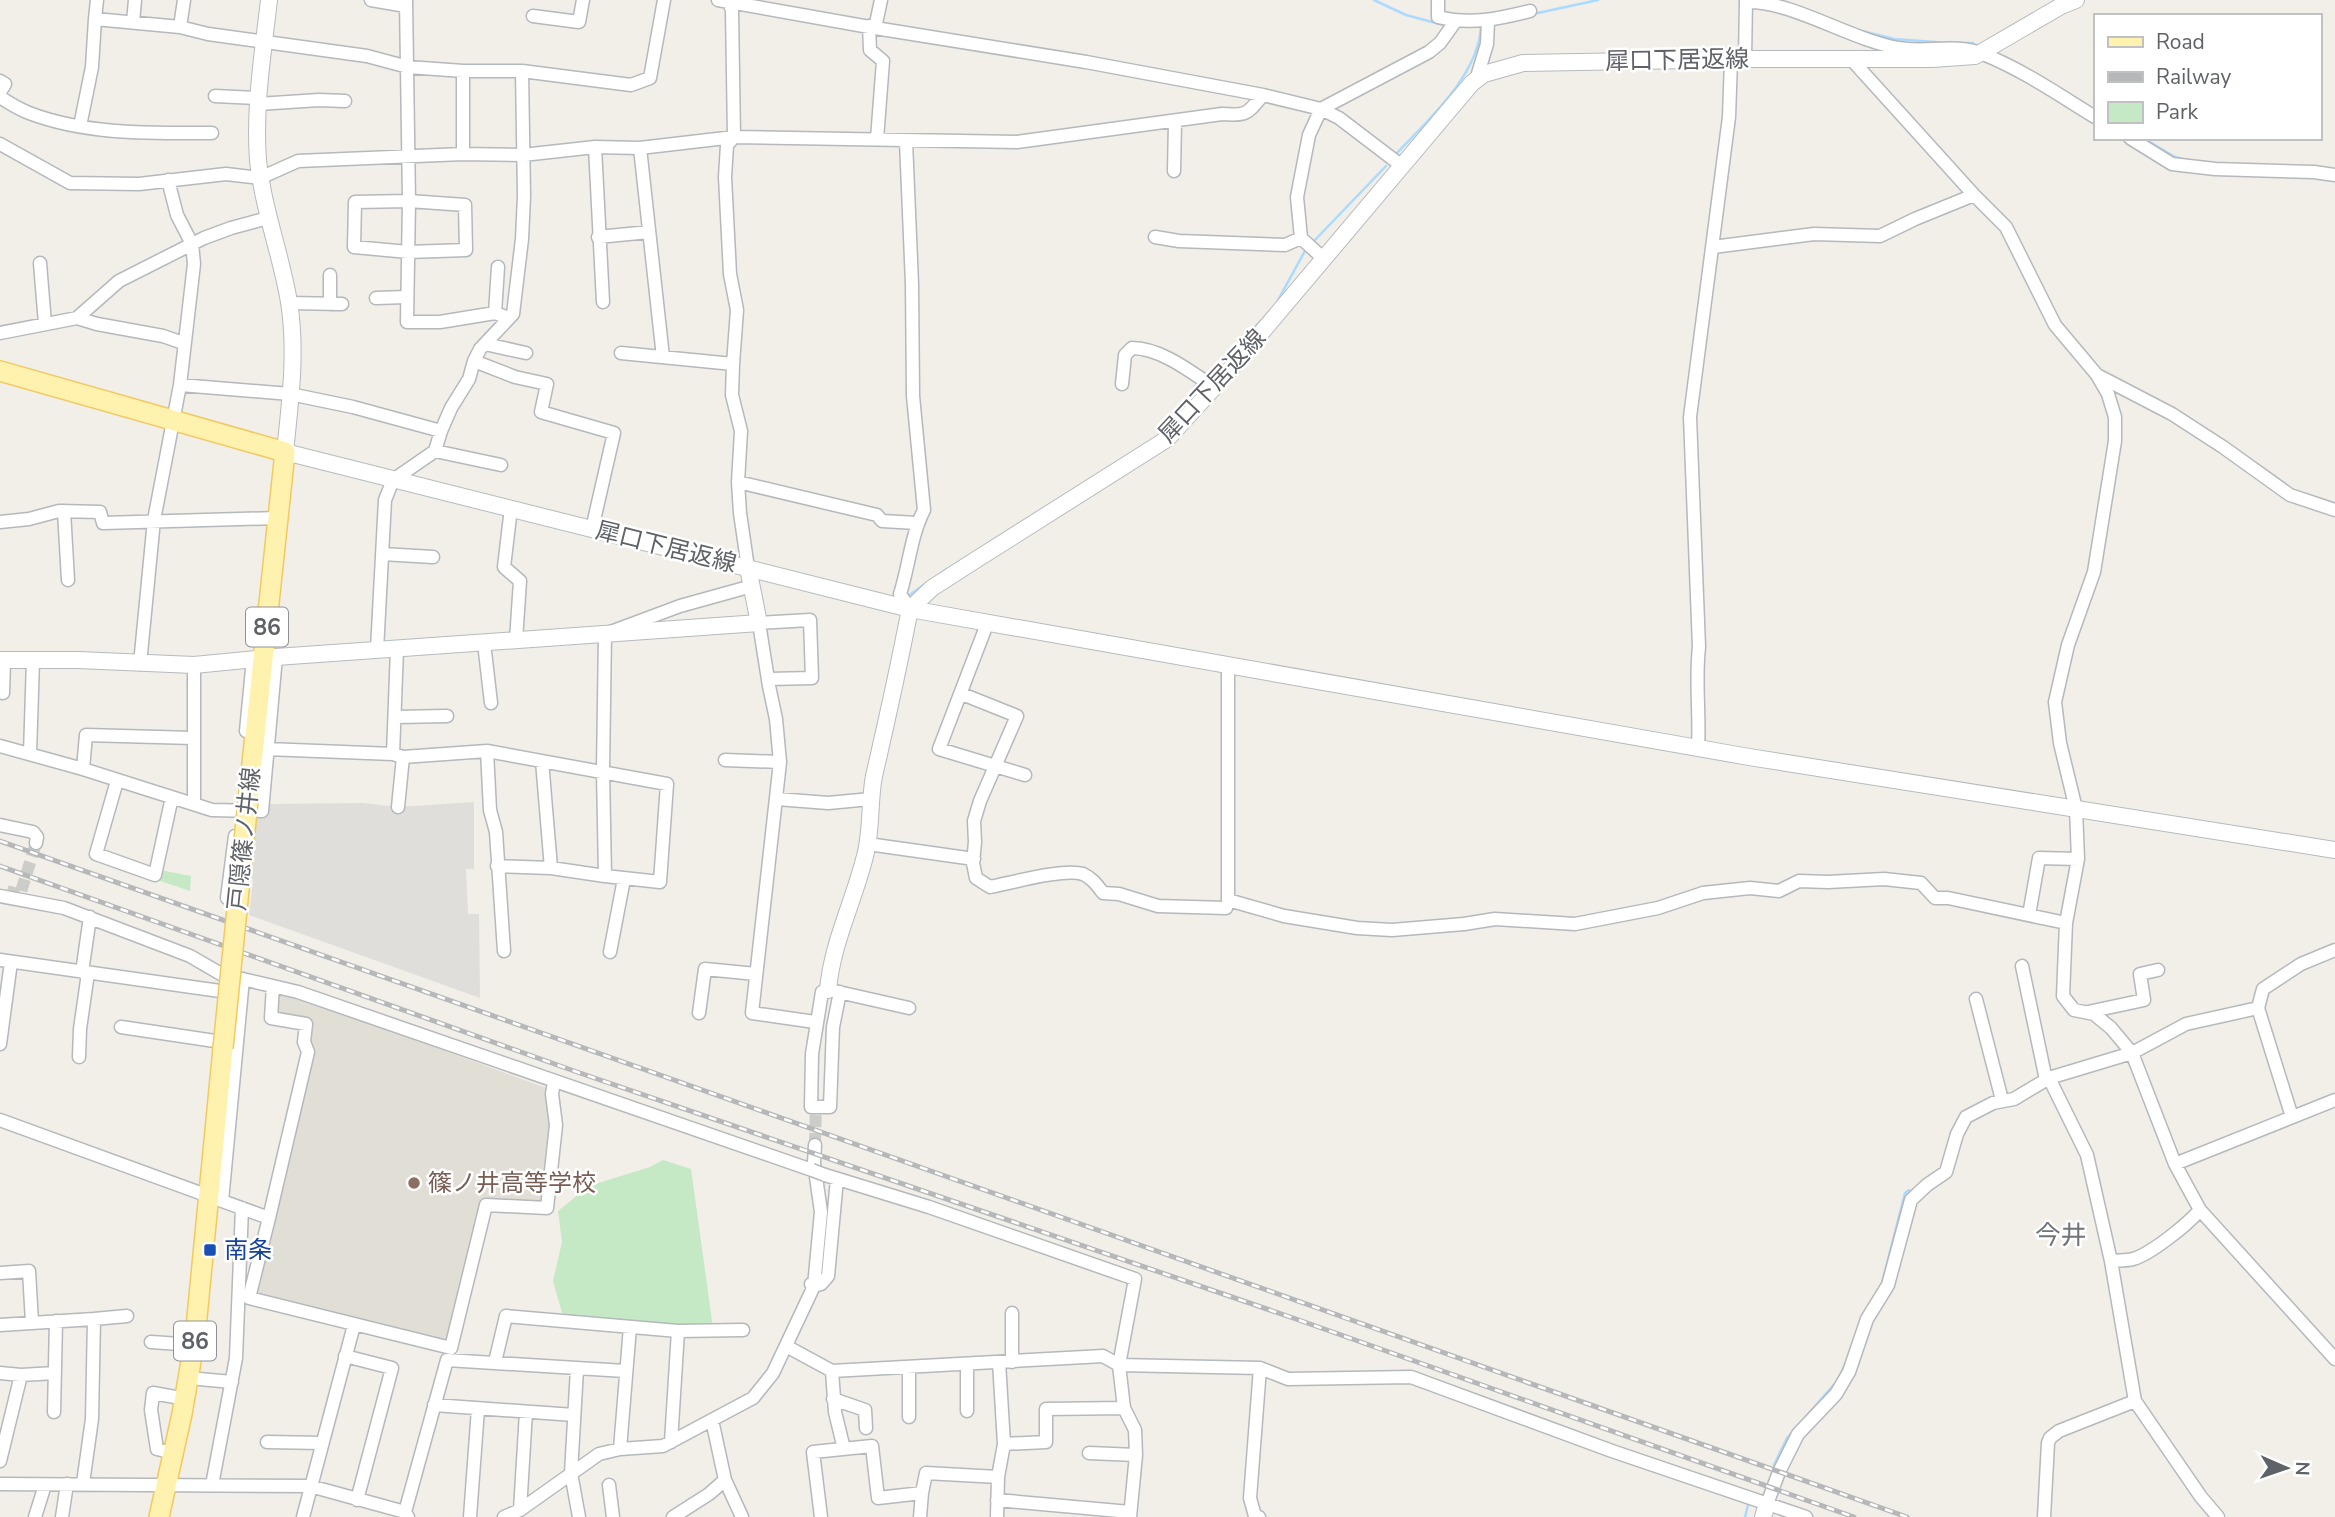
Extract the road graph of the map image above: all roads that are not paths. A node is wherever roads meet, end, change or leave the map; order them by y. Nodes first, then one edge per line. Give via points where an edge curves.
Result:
1 (97, 0) edge
2 (135, 0) edge
3 (184, 0) edge
4 (270, 0) edge
5 (371, 0) edge
6 (583, 0) edge
7 (664, 0) edge
8 (881, 0) edge
9 (1438, 0) edge
10 (725, 1) edge
11 (1746, 1) edge
12 (2065, 2) edge
13 (406, 3) edge
14 (1530, 11) dead end
15 (533, 16) dead end
16 (95, 19) junction
17 (133, 22) junction
18 (1488, 25) junction
19 (1452, 26) junction
20 (180, 27) junction
21 (872, 27) junction
22 (264, 41) junction
23 (1982, 53) junction
24 (1738, 59) junction
25 (1851, 59) junction
26 (408, 67) junction
27 (463, 71) junction
28 (522, 71) junction
29 (1475, 80) junction
30 (0, 81) edge
31 (0, 95) edge
32 (1263, 95) junction
33 (215, 96) dead end
34 (258, 101) junction
35 (345, 101) dead end
36 (1321, 109) junction
37 (2094, 116) edge
38 (1175, 122) junction
39 (80, 126) junction
40 (212, 133) dead end
41 (734, 137) junction
42 (877, 139) junction
43 (2133, 140) edge
44 (906, 141) junction
45 (0, 144) edge
46 (594, 147) junction
47 (640, 148) junction
48 (463, 154) junction
49 (523, 155) junction
50 (408, 156) junction
51 (1402, 166) junction
52 (1174, 171) dead end
53 (2335, 175) edge
54 (260, 178) junction
55 (168, 180) junction
56 (1974, 195) junction
57 (410, 201) junction
58 (268, 218) junction
59 (649, 232) junction
60 (598, 237) junction
61 (1155, 237) dead end
62 (1301, 238) junction
63 (192, 244) junction
64 (1713, 247) junction
65 (408, 252) junction
66 (1324, 259) junction
67 (40, 263) dead end
68 (498, 267) dead end
69 (330, 275) dead end
70 (376, 298) dead end
71 (406, 298) junction
72 (603, 302) dead end
73 (289, 303) junction
74 (495, 313) junction
75 (77, 318) junction
76 (509, 318) junction
77 (45, 324) junction
78 (0, 333) edge
79 (183, 343) junction
80 (485, 344) junction
81 (526, 353) dead end
82 (621, 353) dead end
83 (663, 357) junction
84 (474, 361) junction
85 (733, 364) junction
86 (0, 371) edge
87 (2097, 375) junction
88 (1122, 384) dead end
89 (180, 385) junction
90 (1215, 388) junction
91 (290, 394) junction
92 (173, 420) junction
93 (441, 431) junction
94 (435, 451) junction
95 (285, 452) junction
96 (501, 465) dead end
97 (393, 480) junction
98 (738, 482) junction
99 (511, 508) junction
100 (2335, 510) edge
101 (64, 511) junction
102 (277, 518) junction
103 (154, 520) junction
104 (0, 522) edge
105 (917, 523) junction
106 (592, 529) junction
107 (382, 554) junction
108 (433, 557) dead end
109 (748, 568) junction
110 (68, 580) dead end
111 (752, 586) junction
112 (910, 609) junction
113 (760, 623) junction
114 (987, 624) junction
115 (606, 634) junction
116 (516, 640) junction
117 (484, 643) junction
118 (397, 649) junction
119 (377, 650) junction
120 (264, 658) junction
121 (2, 660) edge
122 (33, 660) junction
123 (140, 664) junction
124 (194, 665) junction
125 (1228, 666) junction
126 (768, 679) junction
127 (3, 693) dead end
128 (962, 694) junction
129 (491, 703) dead end
130 (447, 716) dead end
131 (395, 717) junction
132 (193, 738) junction
133 (0, 746) edge
134 (1698, 748) junction
135 (267, 749) junction
136 (487, 751) junction
137 (30, 754) junction
138 (398, 755) junction
139 (725, 760) dead end
140 (542, 761) junction
141 (780, 762) junction
142 (996, 765) junction
143 (83, 769) junction
144 (603, 771) junction
145 (1025, 775) dead end
146 (117, 781) junction
147 (172, 797) junction
148 (777, 799) junction
149 (871, 799) junction
150 (194, 803) junction
151 (243, 806) junction
152 (398, 807) dead end
153 (2076, 809) junction
154 (0, 825) edge
155 (36, 843) dead end
156 (868, 844) junction
157 (2335, 850) edge
158 (974, 859) junction
159 (2078, 859) junction
160 (497, 866) junction
161 (551, 868) junction
162 (605, 876) junction
163 (624, 879) junction
164 (2, 891) edge
165 (227, 898) dead end
166 (1226, 908) dead end
167 (2029, 915) junction
168 (90, 917) junction
169 (2066, 923) junction
170 (2335, 950) edge
171 (504, 951) dead end
172 (610, 952) dead end
173 (6, 961) edge
174 (2022, 966) dead end
175 (2158, 970) dead end
176 (85, 973) junction
177 (221, 974) junction
178 (756, 974) junction
179 (243, 979) junction
180 (274, 986) junction
181 (220, 991) junction
182 (834, 991) junction
183 (1976, 999) dead end
184 (2, 1007) edge
185 (909, 1008) dead end
186 (2258, 1008) junction
187 (2088, 1012) junction
188 (699, 1013) dead end
189 (816, 1022) junction
190 (121, 1027) dead end
191 (0, 1044) edge
192 (219, 1044) junction
193 (2132, 1053) junction
194 (79, 1057) dead end
195 (2047, 1079) junction
196 (554, 1082) junction
197 (2002, 1100) junction
198 (2335, 1100) edge
199 (816, 1101) tunnel mouth
200 (2292, 1117) junction
201 (0, 1120) edge
202 (815, 1145) tunnel mouth
203 (2175, 1164) junction
204 (821, 1173) junction
205 (210, 1197) junction
206 (242, 1208) junction
207 (2200, 1210) junction
208 (269, 1218) junction
209 (2111, 1261) junction
210 (0, 1273) edge
211 (814, 1286) junction
212 (244, 1298) junction
213 (1012, 1313) dead end
214 (127, 1316) dead end
215 (93, 1319) junction
216 (56, 1321) junction
217 (32, 1322) junction
218 (0, 1325) edge
219 (354, 1325) junction
220 (630, 1327) junction
221 (678, 1331) junction
222 (743, 1331) dead end
223 (151, 1342) dead end
224 (194, 1345) junction
225 (786, 1346) junction
226 (345, 1356) junction
227 (2335, 1359) edge
228 (495, 1362) junction
229 (1005, 1362) junction
230 (967, 1364) junction
231 (1119, 1365) junction
232 (909, 1367) junction
233 (577, 1368) junction
234 (1260, 1368) junction
235 (625, 1371) junction
236 (832, 1371) junction
237 (0, 1373) edge
238 (55, 1373) junction
239 (21, 1375) junction
240 (199, 1379) dead end
241 (232, 1382) junction
242 (175, 1397) dead end
243 (833, 1399) junction
244 (2135, 1401) junction
245 (434, 1405) junction
246 (1124, 1408) junction
247 (478, 1409) junction
248 (967, 1411) dead end
249 (54, 1412) dead end
250 (526, 1412) junction
251 (574, 1415) junction
252 (909, 1417) dead end
253 (5, 1419) edge
254 (712, 1419) junction
255 (866, 1428) dead end
256 (267, 1442) dead end
257 (671, 1442) junction
258 (322, 1443) junction
259 (1004, 1444) junction
260 (620, 1449) junction
261 (844, 1449) junction
262 (1089, 1452) dead end
263 (174, 1453) junction
264 (1136, 1455) junction
265 (0, 1461) edge
266 (571, 1473) junction
267 (998, 1477) junction
268 (726, 1480) junction
269 (83, 1483) junction
270 (0, 1484) edge
271 (67, 1484) junction
272 (167, 1484) junction
273 (45, 1485) junction
274 (212, 1485) junction
275 (609, 1485) dead end
276 (310, 1486) junction
277 (922, 1493) junction
278 (356, 1500) junction
279 (997, 1500) junction
280 (520, 1510) junction
281 (1765, 1510) edge
282 (1060, 1512) edge
283 (406, 1515) edge
284 (1130, 1515) edge
285 (35, 1517) edge
286 (62, 1517) edge
287 (159, 1517) edge
288 (303, 1517) edge
289 (470, 1517) edge
290 (504, 1517) edge
291 (579, 1517) edge
292 (613, 1517) edge
293 (673, 1517) edge
294 (742, 1517) edge
295 (821, 1517) edge
296 (920, 1517) edge
297 (997, 1517) edge
298 (1259, 1517) edge
299 (1805, 1517) edge
300 (2043, 1517) edge
301 (2218, 1517) edge

1 - 16 street
2 - 17 street
3 - 20 street
4 - 22 street
5 - 13 street
6 - 15 street via 579,22
7 - 28 street via 650,78 631,85
8 - 21 street
9 - 19 street via 1438,17
10 - 21 street
10 - 41 street via 732,10
11 - 23 street via 1779,6 1900,49
11 - 24 street
12 - 23 street, 犀口下居返線
13 - 26 street
14 - 18 street
16 - 17 street
16 - 39 street via 92,67
17 - 20 street
18 - 19 street
18 - 29 street
19 - 36 street via 1429,52
20 - 22 street
21 - 32 street
21 - 42 street via 870,50 883,61
22 - 26 street via 367,56
22 - 34 street
23 - 25 street, 犀口下居返線 via 1932,59
23 - 37 street
24 - 25 street, 犀口下居返線
24 - 29 street, 犀口下居返線 via 1523,64
24 - 64 street
25 - 56 street
26 - 27 street
26 - 50 street
27 - 28 street
27 - 48 street
28 - 49 street
29 - 51 street, 犀口下居返線
30 - 31 street via 5,84
31 - 39 street via 27,113
32 - 36 street
32 - 38 street via 1243,115
33 - 34 street
34 - 35 street
34 - 54 street
36 - 51 street
36 - 62 street via 1309,135 1297,197
38 - 44 street via 1017,142
38 - 52 street
39 - 40 street via 130,133
41 - 42 street
41 - 47 street
41 - 85 street via 727,145 725,177 730,275 737,310
42 - 44 street
43 - 53 street via 2172,164
44 - 105 street via 913,396 924,510
45 - 55 street via 70,183
46 - 47 street
46 - 49 street
46 - 60 street
47 - 59 street
48 - 49 street
48 - 50 street
49 - 76 street via 522,239
50 - 54 street via 298,161
50 - 57 street
51 - 66 street, 犀口下居返線
54 - 55 street via 226,174
54 - 58 street
55 - 63 street via 177,215
56 - 64 street via 1880,236 1814,234
56 - 87 street via 2006,227 2055,325
57 - 65 street
57 - 65 street via 355,202 354,247
57 - 65 street via 464,205 466,250
58 - 63 street
58 - 73 street
59 - 60 street
59 - 83 street
60 - 72 street
61 - 62 street via 1285,245
62 - 66 street
63 - 75 street via 119,281
63 - 79 street via 194,264
64 - 134 street via 1690,417
65 - 71 street
66 - 90 street, 犀口下居返線
67 - 77 street
68 - 74 street
69 - 73 street via 336,304
70 - 71 street
71 - 74 street via 407,322
73 - 91 street
74 - 76 street
75 - 77 street
75 - 79 street
76 - 80 street
77 - 78 street
79 - 89 street
80 - 81 street
80 - 84 street
82 - 83 street
83 - 85 street
84 - 93 street
84 - 106 street via 547,384 541,412 614,433
85 - 98 street via 732,395 741,432
86 - 92 main road
87 - 100 street via 2172,414 2290,495
87 - 153 street via 2115,417 2115,441 2094,572 2068,645 2055,702
88 - 90 street via 1125,355 1132,348 1142,348
89 - 91 street
89 - 92 street
90 - 112 street, 犀口下居返線 via 1167,439 932,588
91 - 93 street
91 - 95 street
92 - 95 main road
92 - 103 street
93 - 94 street
94 - 96 street via 489,456
94 - 97 street
95 - 97 street, 犀口下居返線
95 - 102 main road, 戸隠篠ノ井線 / 86
97 - 99 street, 犀口下居返線
97 - 107 street via 385,500
98 - 105 street via 877,515 882,521
98 - 109 street
99 - 106 street, 犀口下居返線
99 - 116 street via 504,567 520,581
101 - 103 street via 100,512 103,523
101 - 104 street
101 - 110 street
102 - 103 street
102 - 120 main road, 戸隠篠ノ井線 / 86
103 - 123 street
105 - 112 street via 900,594
106 - 109 street, 犀口下居返線
107 - 108 street
107 - 119 street
109 - 111 street
109 - 112 street, 犀口下居返線
111 - 113 street
111 - 115 street
112 - 114 street
112 - 149 street
113 - 115 street
113 - 126 street
113 - 126 street via 810,620 812,678
114 - 125 street
114 - 128 street
115 - 116 street
115 - 144 street
116 - 117 street
117 - 118 street
117 - 129 street
118 - 119 street
118 - 131 street
119 - 120 street
120 - 124 street
120 - 135 street
120 - 151 main road, 戸隠篠ノ井線 / 86
121 - 122 street
121 - 127 street
122 - 123 street
122 - 137 street
123 - 124 street
124 - 132 street
125 - 134 street
125 - 167 street via 1228,900 1284,916 1357,928 1392,930 1495,919 1575,924 1658,908 1703,893 1750,888 1779,891 1799,881 1884,878 1922,883 1935,898
126 - 141 street
128 - 142 street via 1017,716
128 - 142 street via 939,749
130 - 131 street
131 - 138 street
132 - 143 street via 86,735
132 - 150 street
133 - 137 street
134 - 153 street
135 - 138 street
135 - 151 street via 262,811
136 - 138 street
136 - 140 street
136 - 160 street
137 - 143 street
138 - 152 street
139 - 141 street
140 - 144 street
140 - 161 street
141 - 148 street
142 - 145 street
142 - 158 street via 974,821
143 - 146 street
144 - 162 street
144 - 163 street via 667,784 660,882
146 - 147 street
146 - 147 street via 96,854 155,874
147 - 150 street
148 - 149 street via 828,803
148 - 178 street
149 - 156 street
150 - 151 street via 212,810
151 - 165 street
151 - 192 main road, 戸隠篠ノ井線 / 86, bridge
153 - 157 street
153 - 159 street
154 - 155 street via 33,832
156 - 158 street
156 - 182 street via 832,962
158 - 166 street via 976,878 990,887 1062,873 1082,874 1103,893 1158,906
159 - 167 street via 2039,858
159 - 169 street
160 - 161 street
160 - 171 street
161 - 162 street
162 - 163 street
163 - 172 street
164 - 168 street
167 - 169 street
168 - 176 street
168 - 177 street via 203,961
169 - 187 street via 2063,996 2074,1010
170 - 186 street via 2301,964 2263,989
173 - 176 street
173 - 184 street
174 - 195 street
175 - 187 street via 2140,974 2144,1000
176 - 181 street
176 - 194 street
177 - 179 street
177 - 181 street
178 - 188 street via 705,970
178 - 189 street via 752,1013
179 - 180 street
179 - 205 street
180 - 196 street
180 - 208 street via 271,1018 306,1024 308,1052
181 - 192 street
182 - 185 street
182 - 189 street via 822,992
182 - 189 street via 830,1107 811,1107
182 - 199 street via 819,1043
183 - 197 street
184 - 191 street
186 - 193 street via 2186,1024
186 - 200 street
187 - 193 street
190 - 192 street
192 - 205 main road, 戸隠篠ノ井線 / 86
193 - 195 street
193 - 203 street
195 - 197 street via 2014,1099
195 - 209 street via 2087,1155
196 - 204 street
196 - 219 street via 556,1125 547,1208 486,1205 451,1348
197 - 281 street via 1966,1117 1946,1172 1911,1200 1888,1285 1867,1319 1849,1373 1798,1434
198 - 200 street
200 - 203 street
201 - 205 street
202 - 211 street via 821,1212
203 - 207 street
204 - 211 street via 808,1274
204 - 211 street via 828,1276
204 - 231 street via 1135,1279
205 - 206 street
205 - 224 main road, 戸隠篠ノ井線 / 86
206 - 208 street
206 - 212 street
207 - 209 street via 2189,1223 2134,1259
207 - 227 street
208 - 212 street
209 - 244 street
210 - 217 street via 29,1271
211 - 225 street
212 - 219 street
212 - 241 street
213 - 229 street
214 - 215 street
215 - 216 street
215 - 269 street via 92,1419
216 - 217 street
216 - 238 street
217 - 218 street
219 - 226 street
220 - 221 street
220 - 228 street via 506,1317
220 - 235 street
221 - 222 street
221 - 257 street
223 - 224 street
224 - 263 main road, 戸隠篠ノ井線 / 86
225 - 236 street
225 - 254 street via 753,1398
226 - 258 street
226 - 278 street via 392,1368
228 - 233 street
228 - 245 street via 447,1360
229 - 230 street
229 - 231 street via 1103,1356
229 - 259 street
230 - 232 street
230 - 248 street
231 - 234 street
231 - 246 street
232 - 236 street
232 - 252 street
233 - 235 street
233 - 251 street
234 - 281 street via 1288,1379 1411,1377
234 - 298 street via 1250,1498
235 - 260 street
236 - 243 street
237 - 239 street
238 - 239 street
238 - 249 street
239 - 253 street
240 - 241 street
241 - 274 street
242 - 263 street via 153,1393 151,1410 157,1449
243 - 255 street via 865,1410
243 - 261 street
244 - 300 street via 2050,1438
244 - 301 street
245 - 247 street
245 - 283 street
246 - 259 street via 1046,1409 1046,1442
246 - 264 street via 1135,1430
247 - 250 street
247 - 289 street
250 - 251 street
250 - 280 street
251 - 266 street
253 - 265 street
254 - 257 street
254 - 268 street
256 - 258 street
257 - 260 street
258 - 276 street
259 - 267 street
260 - 266 street via 599,1454
261 - 277 street via 872,1446 878,1498
261 - 295 street via 813,1452
262 - 264 street
263 - 272 main road, 戸隠篠ノ井線 / 86
264 - 284 street
266 - 280 street
266 - 291 street
267 - 277 street via 926,1473
267 - 279 street
268 - 293 street
268 - 294 street
269 - 271 street
269 - 272 street
270 - 273 street
271 - 273 street
271 - 286 street
272 - 274 street
272 - 287 main road, 戸隠篠ノ井線 / 86
273 - 285 street
274 - 276 street
275 - 292 street
276 - 278 street
276 - 288 street
277 - 296 street
278 - 283 street
279 - 282 street
279 - 297 street
280 - 290 street
281 - 299 street
282 - 284 street

